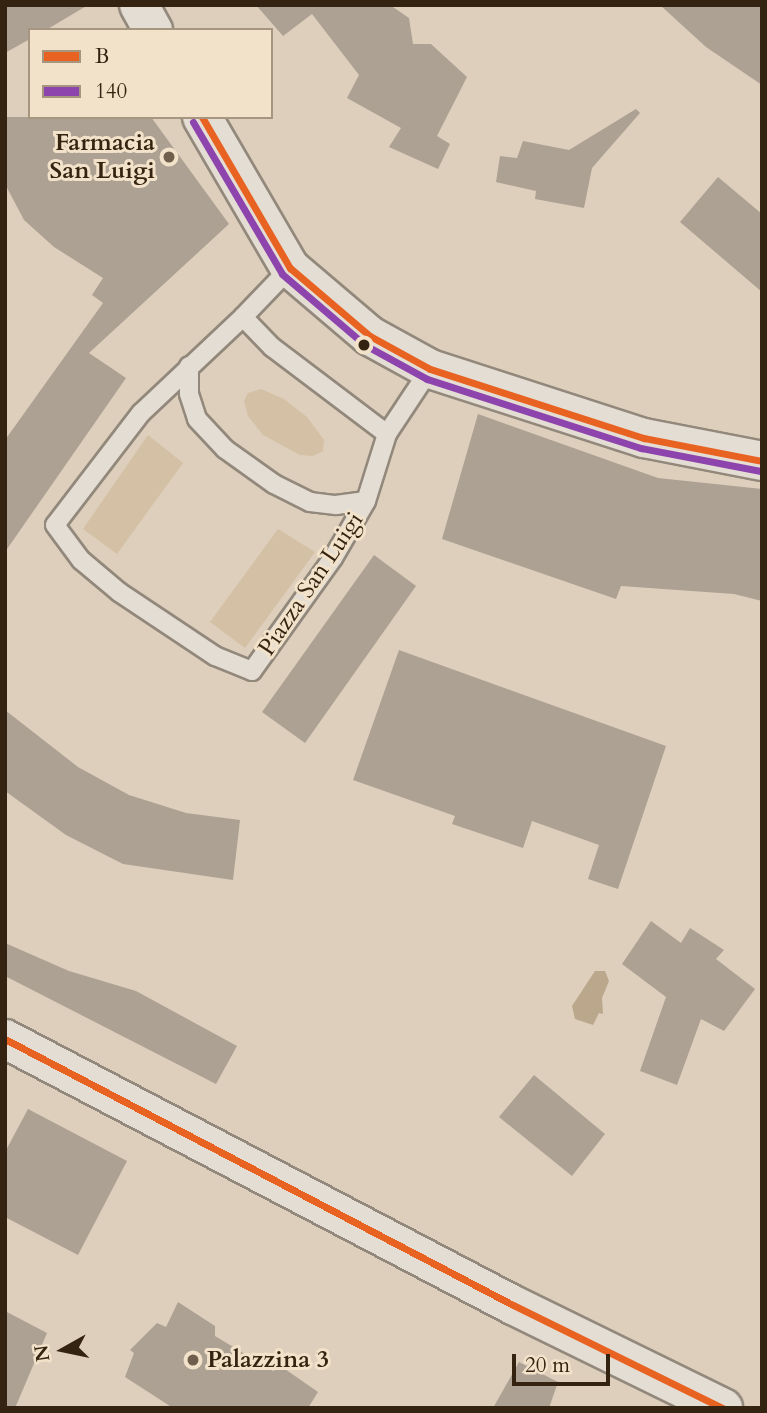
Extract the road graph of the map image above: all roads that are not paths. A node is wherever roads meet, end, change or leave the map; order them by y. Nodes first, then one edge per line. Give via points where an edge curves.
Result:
1 (139, 5) edge
2 (152, 28) edge
3 (203, 119) edge
4 (290, 268) junction
5 (243, 317) junction
6 (189, 366) junction
7 (430, 369) junction
8 (387, 434) junction
9 (762, 461) edge
10 (366, 501) junction
11 (5, 1039) edge
12 (717, 1406) edge

1 - 2 street
3 - 4 street
4 - 5 lane, Piazza San Luigi
4 - 7 street via 370,336
5 - 6 lane, Piazza San Luigi
5 - 8 lane via 272,347
6 - 10 lane, Piazza San Luigi via 189,394 197,419 225,449 274,484 310,502
6 - 10 lane, Piazza San Luigi via 141,412 55,525 81,560 119,592 215,656 252,671 334,558
7 - 8 lane, Piazza San Luigi
7 - 9 street via 644,438
8 - 10 lane, Piazza San Luigi
11 - 12 street via 513,1305

